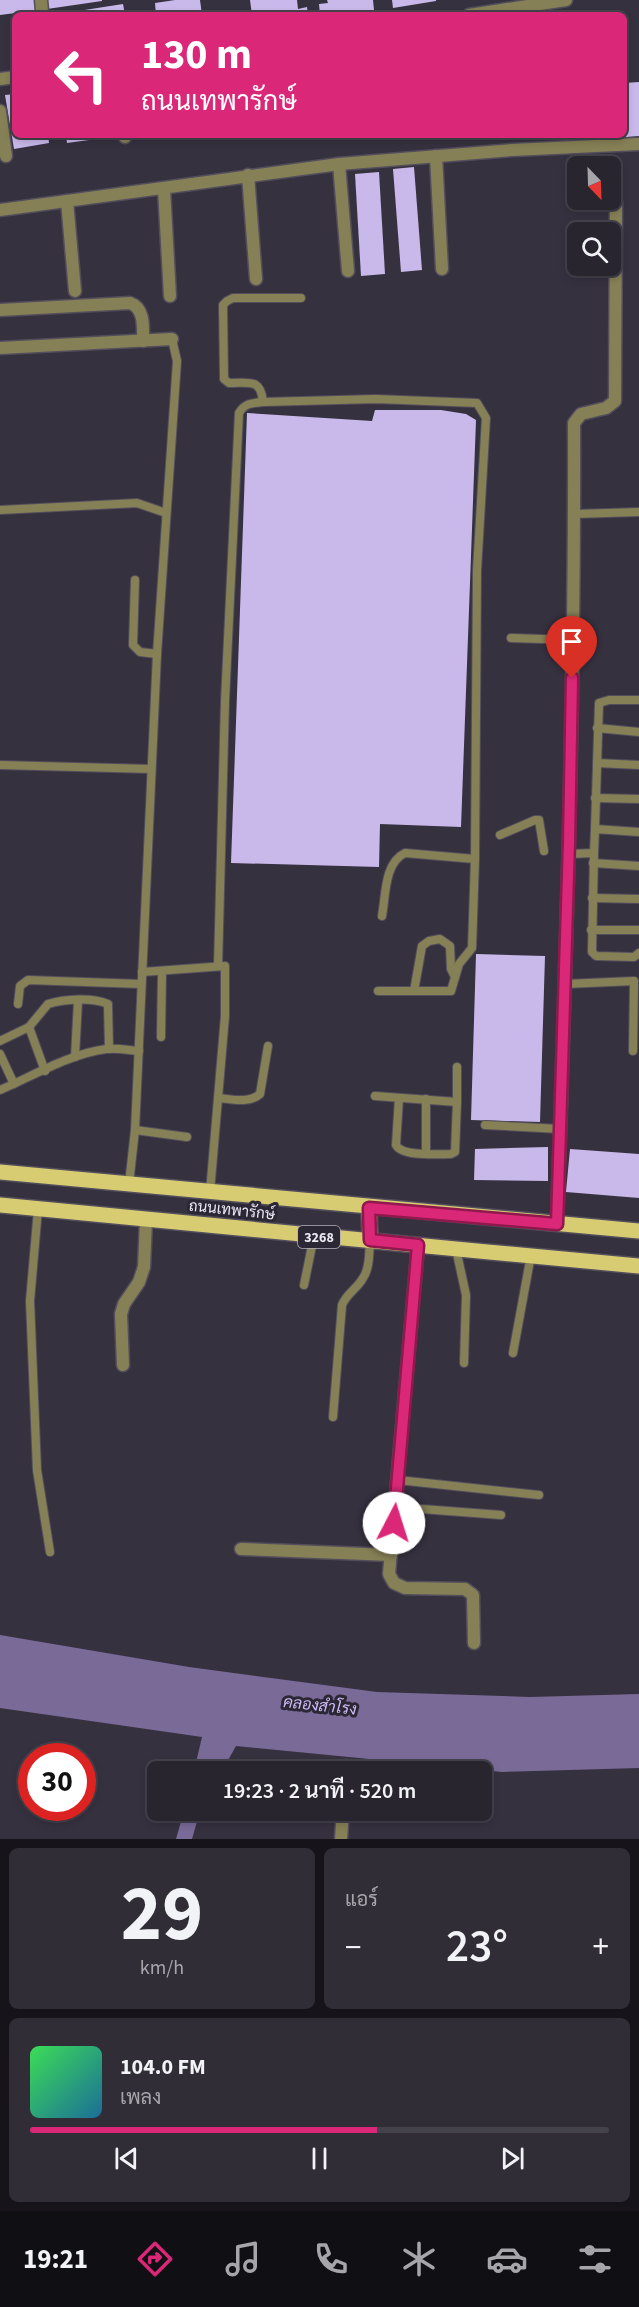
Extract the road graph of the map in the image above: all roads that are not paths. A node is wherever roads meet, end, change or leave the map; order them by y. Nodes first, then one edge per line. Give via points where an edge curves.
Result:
1 (566, 0) edge
2 (492, 12) edge
3 (0, 111) edge
4 (639, 144) edge
5 (6, 156) dead end
6 (436, 156) junction
7 (339, 164) junction
8 (248, 176) junction
9 (164, 189) junction
10 (67, 201) junction
11 (0, 210) edge
12 (616, 210) edge
13 (442, 269) dead end
14 (348, 271) dead end
15 (256, 279) dead end
16 (75, 291) dead end
17 (170, 296) dead end
18 (301, 297) dead end
19 (0, 310) edge
20 (172, 339) joint
21 (142, 341) junction
22 (0, 348) edge
23 (263, 402) junction
24 (0, 509) edge
25 (639, 512) edge
26 (166, 513) junction
27 (574, 514) junction
28 (135, 580) dead end
29 (511, 638) dead end
30 (573, 640) junction
31 (157, 654) junction
32 (639, 700) edge
33 (597, 728) junction
34 (639, 732) edge
35 (597, 763) junction
36 (0, 765) edge
37 (639, 765) edge
38 (151, 768) junction
39 (595, 798) junction
40 (639, 799) edge
41 (595, 829) junction
42 (639, 832) edge
43 (500, 835) dead end
44 (544, 851) dead end
45 (594, 853) junction
46 (569, 854) junction
47 (475, 859) junction
48 (593, 863) junction
49 (639, 866) edge
50 (592, 898) junction
51 (639, 898) edge
52 (382, 916) dead end
53 (591, 930) junction
54 (639, 930) edge
55 (639, 953) edge
56 (218, 966) junction
57 (162, 971) junction
58 (142, 972) junction
59 (455, 977) junction
60 (141, 984) junction
61 (565, 984) junction
62 (378, 991) dead end
63 (414, 991) junction
64 (78, 1001) junction
65 (18, 1004) dead end
66 (29, 1028) junction
67 (161, 1037) dead end
68 (0, 1041) edge
69 (268, 1046) dead end
70 (109, 1048) junction
71 (633, 1051) dead end
72 (139, 1052) junction
73 (0, 1054) edge
74 (75, 1057) junction
75 (457, 1067) dead end
76 (45, 1071) junction
77 (14, 1084) junction
78 (0, 1090) edge
79 (375, 1096) dead end
80 (218, 1098) junction
81 (399, 1098) junction
82 (426, 1099) junction
83 (457, 1102) junction
84 (485, 1125) dead end
85 (560, 1129) junction
86 (135, 1130) junction
87 (186, 1137) dead end
88 (426, 1153) junction
89 (0, 1172) edge
90 (129, 1185) junction
91 (210, 1192) junction
92 (0, 1205) edge
93 (369, 1208) junction
94 (38, 1209) junction
95 (146, 1220) junction
96 (557, 1224) junction
97 (639, 1231) edge
98 (314, 1236) junction
99 (370, 1240) junction
100 (418, 1245) junction
101 (456, 1249) junction
102 (531, 1256) junction
103 (639, 1266) edge
104 (304, 1285) dead end
105 (513, 1353) dead end
106 (464, 1363) dead end
107 (123, 1365) dead end
108 (333, 1417) dead end
109 (398, 1480) junction
110 (539, 1496) dead end
111 (395, 1507) junction
112 (501, 1515) dead end
113 (241, 1549) dead end
114 (50, 1552) dead end
115 (391, 1555) junction
116 (474, 1643) dead end
117 (342, 1821) edge
118 (340, 1839) edge

1 - 2 street
3 - 5 street
4 - 6 street
6 - 7 street
6 - 13 street
7 - 8 street
7 - 14 street
8 - 9 street
8 - 15 street
9 - 10 street
9 - 17 street
10 - 11 street
10 - 16 street
12 - 27 street via 615,401 606,408 581,414 574,423
18 - 23 lane via 233,298 223,305 224,379 229,383 259,385
19 - 21 street via 130,303 141,312
20 - 21 street
20 - 26 lane via 177,361
21 - 22 street
23 - 47 lane via 376,399 477,403 482,409 486,418 477,570
23 - 56 lane via 249,404 239,413 224,724
24 - 26 lane via 137,503
25 - 27 lane
26 - 31 lane
27 - 30 street
28 - 31 lane via 134,645 140,652
29 - 30 lane
30 - 46 street
31 - 38 lane
32 - 33 lane via 602,701
33 - 34 lane
33 - 35 lane
35 - 37 lane
35 - 39 lane
36 - 38 lane
38 - 58 lane
39 - 40 lane
39 - 41 lane
41 - 42 lane
41 - 45 lane
43 - 44 lane via 539,820
45 - 46 lane
45 - 48 lane
46 - 61 street
47 - 52 lane via 405,853 398,856 391,864
47 - 59 lane via 472,948 459,964
48 - 49 lane
48 - 50 lane
50 - 51 lane
50 - 53 lane
53 - 54 lane
53 - 55 lane via 596,956 634,957
56 - 57 lane
56 - 80 lane via 225,966
57 - 58 lane
57 - 67 lane
58 - 60 lane
59 - 63 lane via 451,991
59 - 63 lane via 450,946 440,939 429,941 422,946
60 - 65 lane via 28,980 20,986
60 - 72 lane
61 - 71 lane via 634,981
61 - 85 street
62 - 63 lane
64 - 66 lane via 48,1004
64 - 70 lane via 108,1004
64 - 74 lane
66 - 68 lane
66 - 76 lane
69 - 80 lane via 260,1094 247,1100
70 - 72 lane
70 - 74 lane
72 - 86 lane
73 - 77 lane
74 - 76 lane
75 - 83 lane
76 - 77 lane
77 - 78 lane
79 - 81 lane
80 - 91 lane
81 - 82 lane
81 - 88 lane via 396,1145 404,1152
82 - 83 lane
82 - 88 lane
83 - 88 lane via 455,1152
84 - 85 lane
85 - 96 street
86 - 87 lane
86 - 90 lane
89 - 90 main road, ถนนเทพารักษ์ / 3268
90 - 91 main road, ถนนเทพารักษ์ / 3268
91 - 93 main road, ถนนเทพารักษ์ / 3268
92 - 94 main road, ถนนเทพารักษ์ / 3268
93 - 96 main road, ถนนเทพารักษ์ / 3268
93 - 99 main road
94 - 95 main road, ถนนเทพารักษ์ / 3268
94 - 114 lane via 30,1301 37,1470
95 - 98 main road, ถนนเทพารักษ์ / 3268
95 - 107 street via 144,1267 121,1314
96 - 97 main road, ถนนเทพารักษ์ / 3268
98 - 99 main road, ถนนเทพารักษ์ / 3268
98 - 104 lane
99 - 100 main road, ถนนเทพารักษ์ / 3268
99 - 108 lane via 368,1268 342,1305
100 - 101 main road, ถนนเทพารักษ์ / 3268
100 - 109 street
101 - 102 main road, ถนนเทพารักษ์ / 3268
101 - 106 lane via 466,1295
102 - 103 main road, ถนนเทพารักษ์ / 3268
102 - 105 lane
109 - 110 lane
109 - 111 street
111 - 112 lane
111 - 115 street
113 - 115 street
115 - 116 street via 389,1574 394,1583 405,1588 465,1588 473,1595
117 - 118 street

